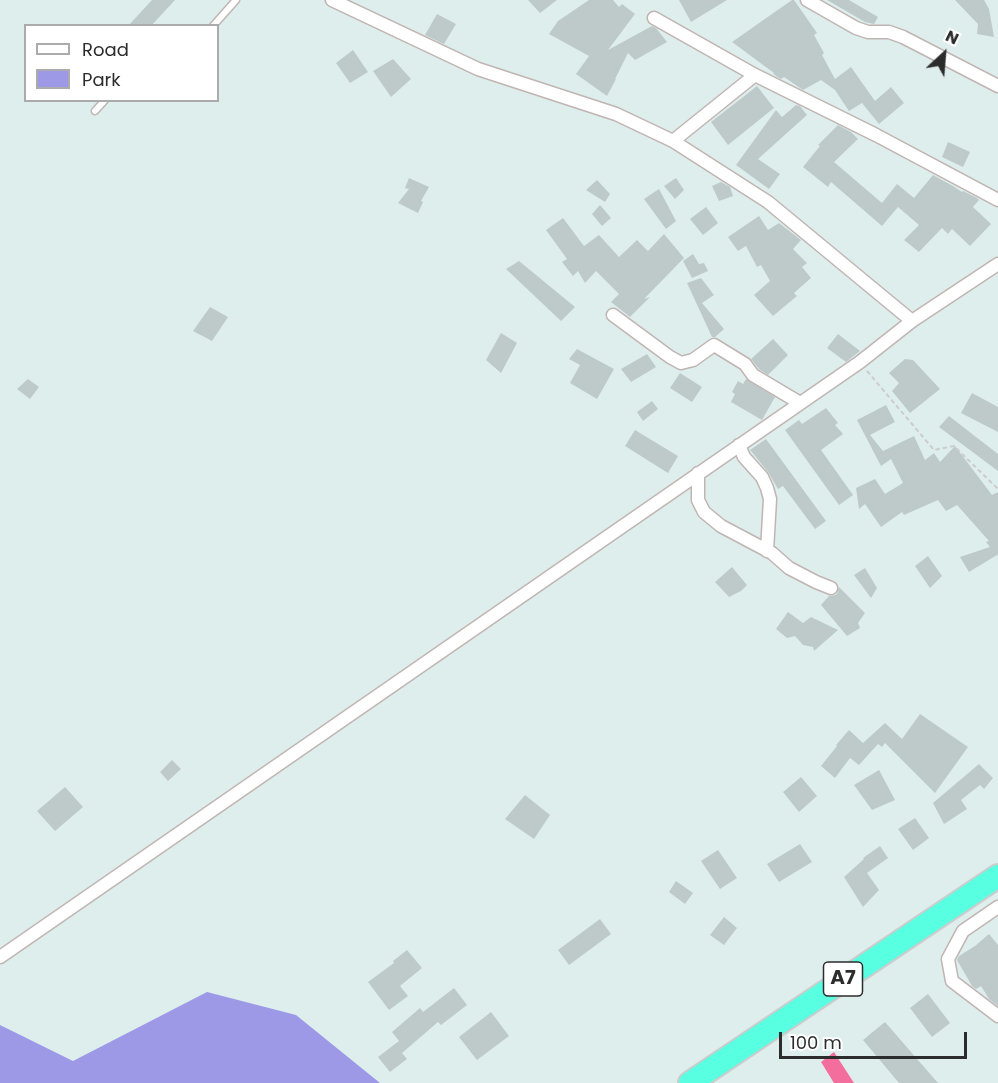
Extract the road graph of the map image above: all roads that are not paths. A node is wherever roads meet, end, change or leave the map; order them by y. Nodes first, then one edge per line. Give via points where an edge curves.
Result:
1 (236, 0) edge
2 (332, 0) edge
3 (807, 0) edge
4 (654, 18) dead end
5 (215, 24) edge
6 (754, 75) junction
7 (998, 86) edge
8 (103, 102) edge
9 (95, 111) dead end
10 (673, 141) junction
11 (998, 200) edge
12 (998, 264) edge
13 (613, 315) dead end
14 (912, 321) junction
15 (800, 403) junction
16 (740, 445) junction
17 (698, 473) junction
18 (767, 550) junction
19 (831, 588) dead end
20 (998, 876) edge
21 (998, 907) edge
22 (0, 957) edge
23 (998, 1016) edge
24 (690, 1083) edge

1 - 5 lane
2 - 10 street via 478,69 616,114
3 - 7 street via 856,28 903,37
4 - 6 street
6 - 10 street
6 - 11 street
8 - 9 lane
10 - 14 street via 768,202
12 - 14 street
13 - 15 street via 681,363 693,360 714,345 745,364 753,375
14 - 15 street
15 - 16 street
16 - 17 street
16 - 18 street via 744,457 762,477 770,499
17 - 18 street via 698,500 704,512 721,526
17 - 22 street
18 - 19 street via 789,568
20 - 24 highway, A7
21 - 23 street via 963,930 948,959 951,981

